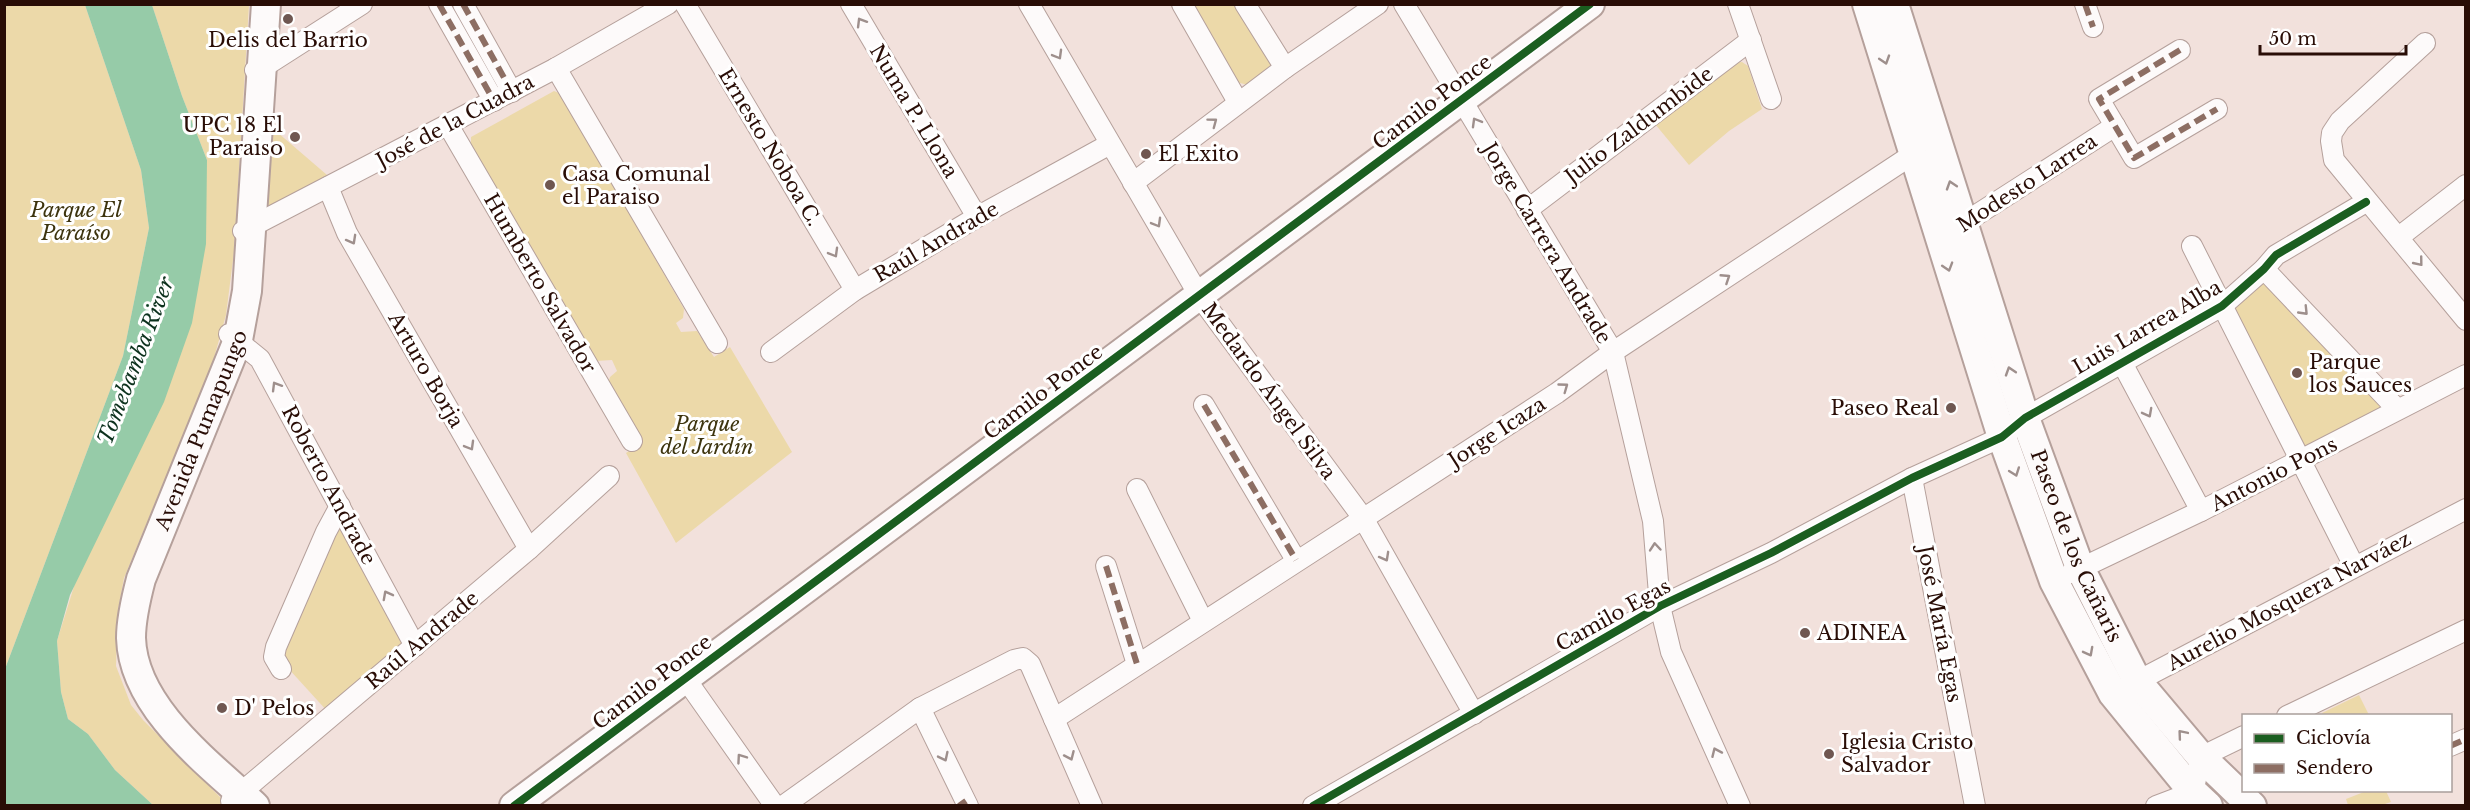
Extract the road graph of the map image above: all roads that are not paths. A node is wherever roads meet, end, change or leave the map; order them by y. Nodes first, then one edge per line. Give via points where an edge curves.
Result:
1 (266, 4) edge
2 (362, 4) edge
3 (440, 4) edge
4 (463, 4) edge
5 (668, 4) edge
6 (685, 4) edge
7 (851, 4) edge
8 (1029, 4) edge
9 (1182, 4) edge
10 (1245, 4) edge
11 (1378, 4) edge
12 (1404, 4) edge
13 (1590, 4) edge
14 (1737, 4) edge
15 (1867, 4) edge
16 (1894, 4) edge
17 (2085, 4) edge
18 (2093, 27) dead end
19 (1751, 40) junction
20 (2425, 43) dead end
21 (2180, 50) dead end
22 (556, 68) junction
23 (1285, 68) junction
24 (256, 69) junction
25 (512, 92) junction
26 (1463, 99) junction
27 (1771, 99) dead end
28 (494, 101) junction
29 (1238, 102) junction
30 (2217, 109) dead end
31 (448, 125) junction
32 (2115, 126) junction
33 (1110, 144) junction
34 (1926, 146) junction
35 (1133, 183) junction
36 (2466, 185) edge
37 (328, 187) junction
38 (2366, 202) junction
39 (1527, 210) junction
40 (977, 217) junction
41 (246, 230) junction
42 (1951, 231) junction
43 (2398, 237) junction
44 (2192, 246) dead end
45 (2264, 269) junction
46 (855, 290) junction
47 (1200, 297) junction
48 (2222, 306) junction
49 (2466, 320) edge
50 (233, 337) junction
51 (717, 343) dead end
52 (771, 352) dead end
53 (1612, 352) junction
54 (2121, 361) junction
55 (2466, 375) edge
56 (1204, 405) dead end
57 (2397, 409) junction
58 (2025, 417) junction
59 (2002, 437) junction
60 (632, 441) dead end
61 (2300, 459) junction
62 (609, 476) dead end
63 (1912, 478) junction
64 (1137, 489) dead end
65 (340, 506) junction
66 (2466, 509) edge
67 (2200, 512) junction
68 (1363, 518) junction
69 (529, 549) junction
70 (1296, 560) junction
71 (1106, 566) dead end
72 (2354, 566) junction
73 (2080, 568) junction
74 (2054, 581) junction
75 (1660, 606) junction
76 (1203, 621) junction
77 (2466, 630) edge
78 (415, 646) junction
79 (1137, 664) junction
80 (281, 669) dead end
81 (684, 678) junction
82 (2138, 681) junction
83 (2113, 694) junction
84 (920, 708) junction
85 (1474, 714) junction
86 (2290, 714) edge
87 (1054, 719) junction
88 (2242, 737) edge
89 (2466, 739) edge
90 (2452, 746) edge
91 (2201, 757) junction
92 (2200, 799) edge
93 (242, 800) edge
94 (964, 804) edge
95 (514, 806) edge
96 (775, 806) edge
97 (783, 806) edge
98 (1092, 806) edge
99 (1313, 806) edge
100 (1740, 806) edge
101 (1975, 806) edge
102 (2156, 806) edge
103 (2252, 806) edge

1 - 24 main road, Avenida Pumapungo
2 - 24 street
3 - 28 street
4 - 25 street
5 - 22 street, José de la Cuadra
6 -> 46 street, Ernesto Noboa C.
40 -> 7 street, Numa P. Llona
8 -> 33 street, Medardo Ángel Silva
9 - 29 street
10 - 23 street
11 - 23 street
12 - 26 street, Jorge Carrera Andrade
13 - 26 main road, Camilo Ponce
14 - 19 street
15 -> 34 main road, Paseo de los Cañaris
16 - 34 main road, Paseo de los Cañaris
17 - 18 street
19 - 27 street
19 - 39 street, Julio Zaldumbide
20 - 38 street via 2340,121 2332,133 2330,149 2334,160
21 - 32 street, Modesto Larrea via 2099,99
22 - 25 street, José de la Cuadra
22 - 51 street
23 - 29 street
24 - 41 main road, Avenida Pumapungo
25 - 28 street, José de la Cuadra
39 -> 26 street, Jorge Carrera Andrade
26 - 47 main road, Camilo Ponce
28 - 31 street, José de la Cuadra
35 -> 29 street
30 - 32 street, Modesto Larrea via 2134,158
31 - 37 street, José de la Cuadra
31 - 60 street, Humberto Salvador
32 - 42 street, Modesto Larrea
33 - 35 street, Medardo Ángel Silva
33 - 40 street, Raúl Andrade
34 - 42 main road, Paseo de los Cañaris
53 -> 34 street, Jorge Icaza
35 -> 47 street, Medardo Ángel Silva
36 - 43 street
37 - 41 street, José de la Cuadra
37 -> 69 street, Arturo Borja via 348,233
38 - 43 street
38 - 45 street, Luis Larrea Alba via 2276,255
39 - 53 street, Jorge Carrera Andrade
40 - 46 street, Raúl Andrade
41 - 50 main road, Avenida Pumapungo via 247,291
58 -> 42 main road, Paseo de los Cañaris
42 -> 59 main road, Paseo de los Cañaris
43 -> 49 street
44 - 48 street
45 - 48 street, Luis Larrea Alba
45 -> 57 street
46 - 52 street, Raúl Andrade
47 - 68 street, Medardo Ángel Silva
47 - 81 main road, Camilo Ponce
48 - 54 street, Luis Larrea Alba
48 - 61 street
65 -> 50 street, Roberto Andrade via 260,359
50 - 93 main road, Avenida Pumapungo via 141,579 131,640 143,687 160,713
68 -> 53 street, Jorge Icaza via 1557,393
75 -> 53 street, Jorge Carrera Andrade via 1653,520
54 - 58 street, Luis Larrea Alba
54 -> 67 street
55 - 57 street, Antonio Pons
56 - 70 street
57 - 61 street, Antonio Pons
58 - 59 street, Luis Larrea Alba
58 - 73 main road, Paseo de los Cañaris
59 - 63 street, Camilo Egas
59 -> 74 main road, Paseo de los Cañaris
61 - 67 street, Antonio Pons
61 - 72 street
62 - 69 street, Raúl Andrade
63 - 75 street, Camilo Egas via 1771,553
63 - 101 street, José María Egas
64 - 76 street
78 -> 65 street, Roberto Andrade
65 - 80 street via 276,647 274,657
66 - 72 street, Aurelio Mosquera Narváez
67 - 73 street, Antonio Pons
68 - 70 street, Jorge Icaza
68 -> 85 street, Medardo Ángel Silva
69 - 78 street, Raúl Andrade
70 - 76 street, Jorge Icaza
71 - 79 street
72 - 82 street, Aurelio Mosquera Narváez
73 - 74 street
73 - 82 main road, Paseo de los Cañaris
74 -> 83 main road, Paseo de los Cañaris
75 - 85 street, Camilo Egas
100 -> 75 street, Jorge Carrera Andrade via 1671,652
76 - 79 street, Jorge Icaza
77 - 86 street
78 - 93 street, Raúl Andrade
79 - 87 street, Jorge Icaza
81 - 95 main road, Camilo Ponce
96 -> 81 street
82 - 83 street, Aurelio Mosquera Narváez
91 -> 82 main road, Paseo de los Cañaris
83 - 92 main road, Paseo de los Cañaris
84 - 87 street via 1023,658 1030,664
84 -> 94 street
84 - 97 street
85 - 99 street, Camilo Egas
87 -> 98 street
88 - 91 street
89 - 90 street
91 - 92 street
91 - 103 main road, Paseo de los Cañaris
92 - 102 street

